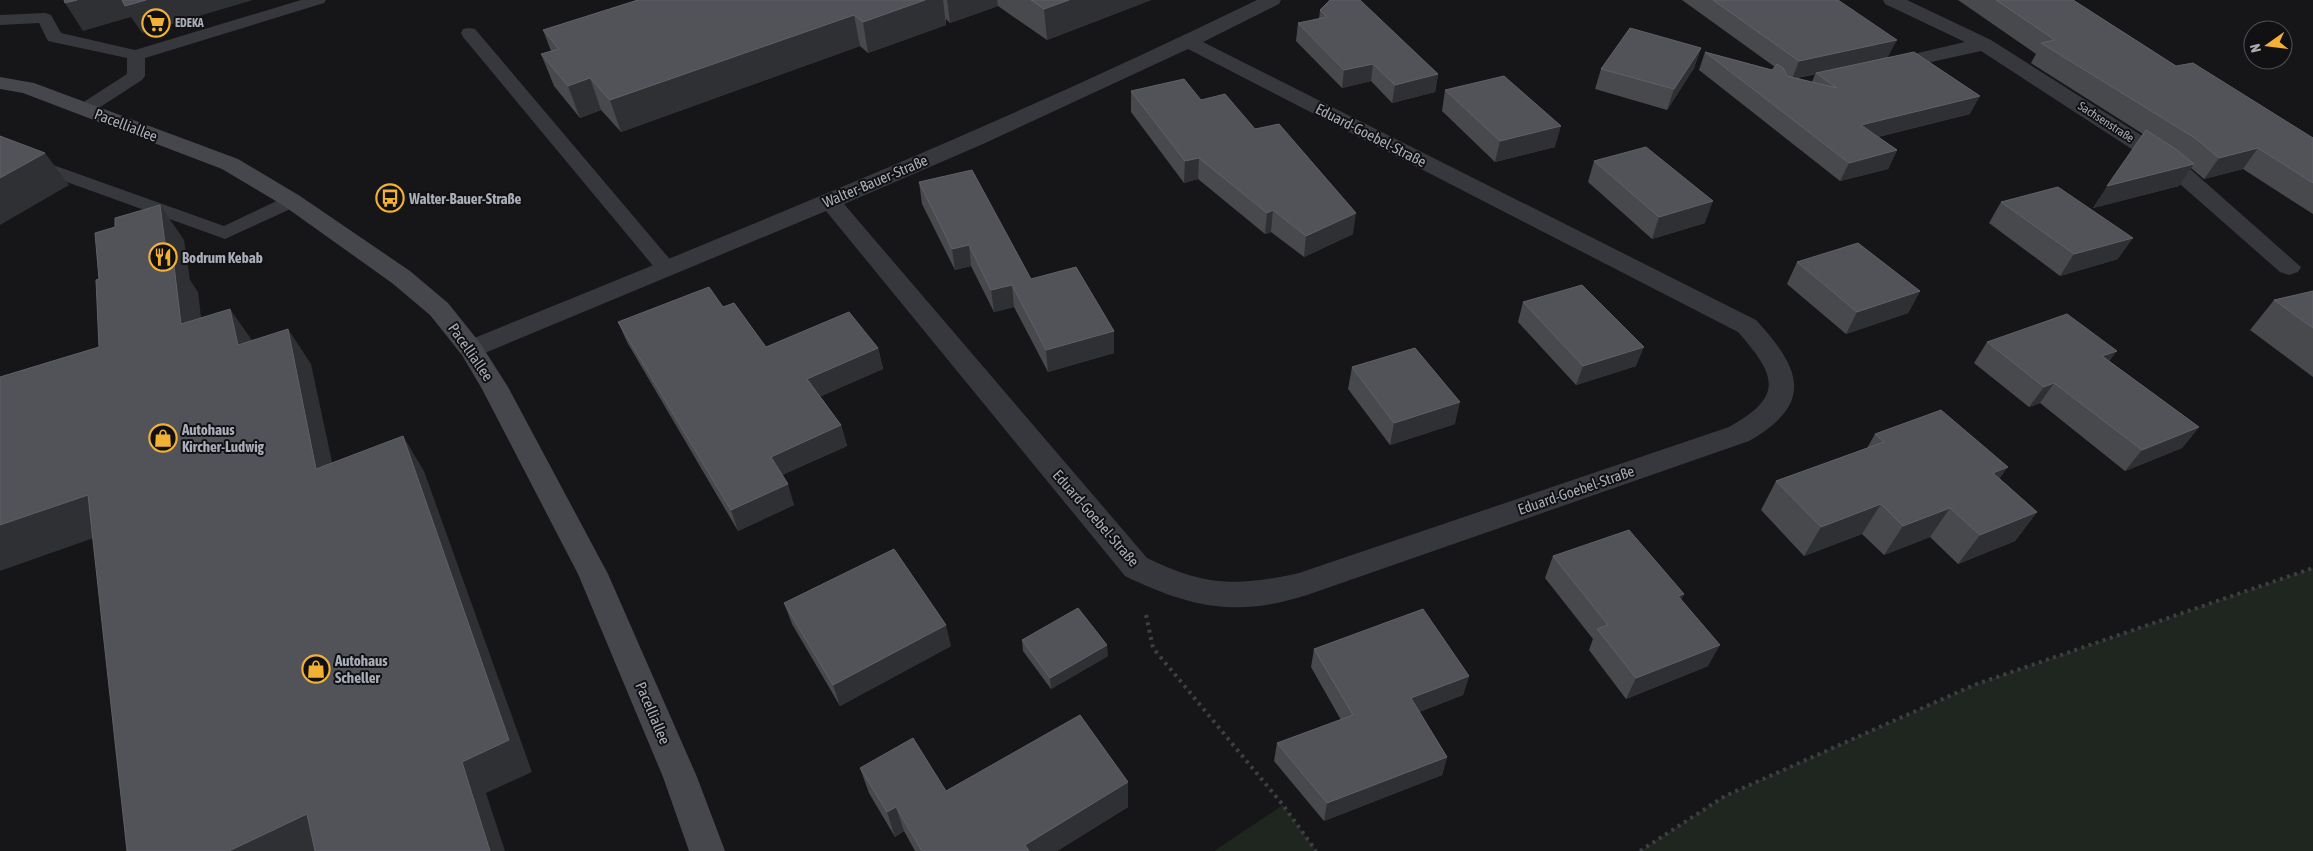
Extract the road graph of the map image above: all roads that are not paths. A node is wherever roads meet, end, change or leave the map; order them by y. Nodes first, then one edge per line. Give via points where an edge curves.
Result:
1 (35, 0) edge
2 (318, 0) edge
3 (1272, 0) edge
4 (1892, 0) edge
5 (45, 18) junction
6 (0, 20) edge
7 (469, 33) dead end
8 (1189, 42) junction
9 (1984, 44) junction
10 (136, 55) junction
11 (1871, 69) edge
12 (0, 83) edge
13 (85, 109) junction
14 (0, 152) edge
15 (292, 201) junction
16 (829, 201) junction
17 (2289, 267) dead end
18 (666, 268) junction
19 (471, 349) junction
20 (707, 851) edge

1 - 5 lane
2 - 10 lane
3 - 8 street, Walter-Bauer-Straße
4 - 9 street, Sachsenstraße
5 - 6 lane
5 - 10 lane via 54,36
7 - 18 lane
8 - 16 street, Walter-Bauer-Straße via 1055,104
8 - 16 street, Eduard-Goebel-Straße via 1747,326 1762,341 1780,373 1784,388 1780,402 1757,426 1739,434 1299,585 1259,595 1230,597 1168,583 1136,567
9 - 11 street
9 - 17 street, Sachsenstraße via 2172,165
10 - 13 lane via 136,76
12 - 13 main road, Pacelliallee via 27,87
13 - 15 main road, Pacelliallee via 230,164
14 - 15 lane via 225,233
15 - 19 main road, Pacelliallee via 401,277 439,309
16 - 18 street, Walter-Bauer-Straße
18 - 19 street, Walter-Bauer-Straße
19 - 20 main road, Pacelliallee via 499,395 593,574 680,777

